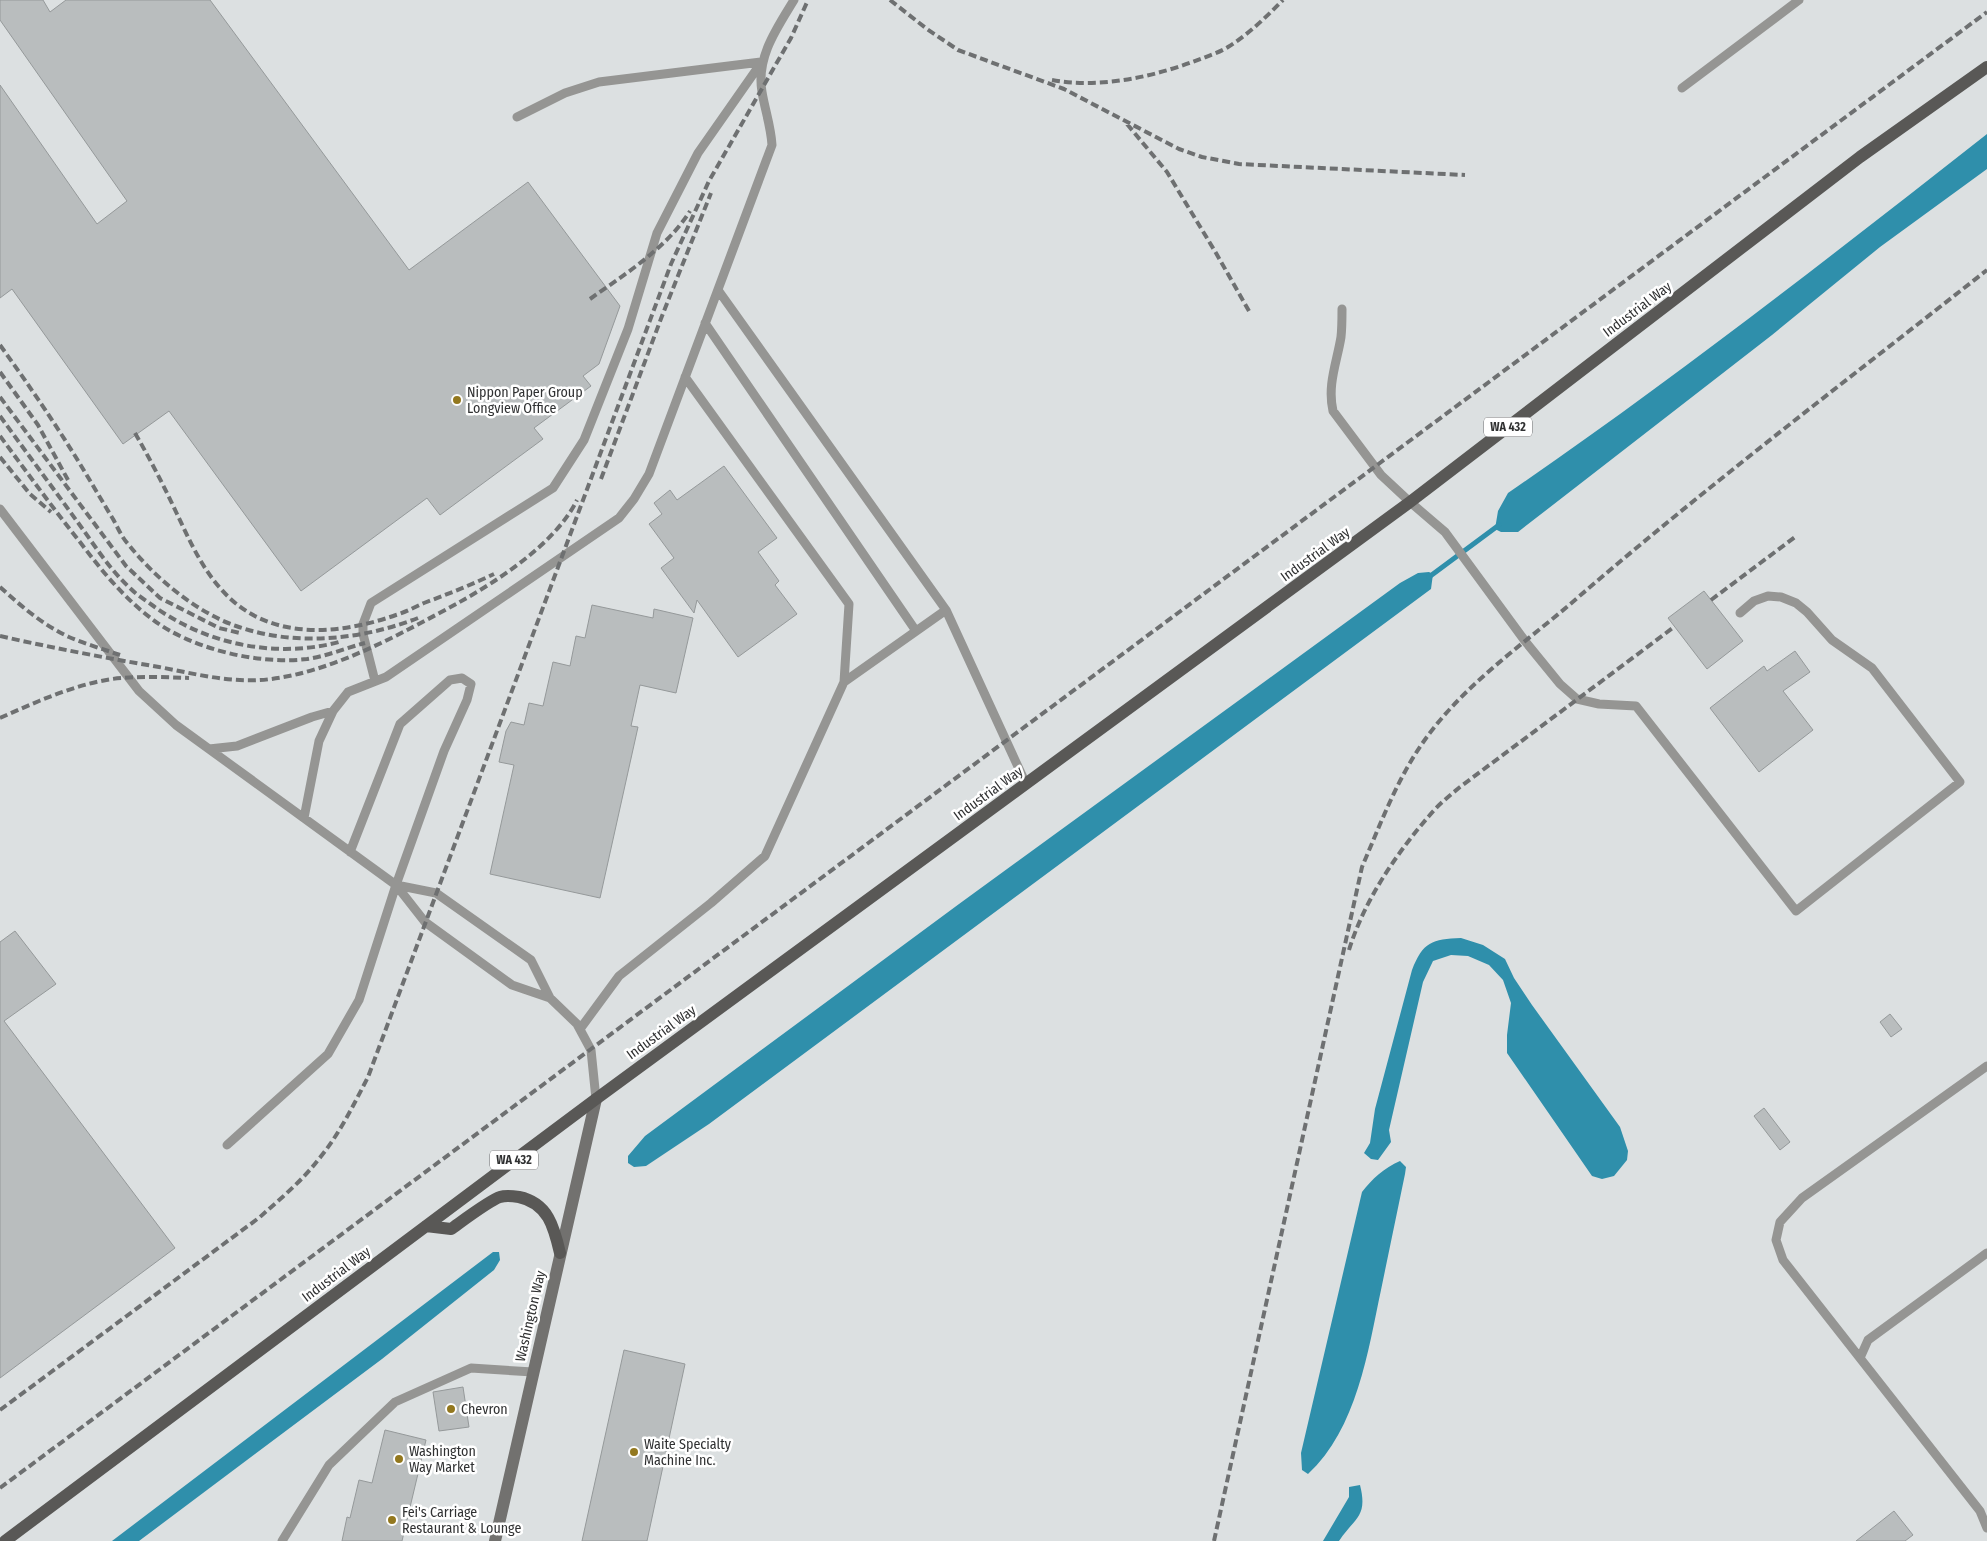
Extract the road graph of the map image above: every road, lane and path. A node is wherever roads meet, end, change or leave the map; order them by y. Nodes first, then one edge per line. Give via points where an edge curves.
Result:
1 (794, 0) edge
2 (1799, 0) edge
3 (761, 62) junction
4 (1987, 67) edge
5 (1682, 88) dead end
6 (517, 117) dead end
7 (718, 290) junction
8 (1342, 309) dead end
9 (705, 323) junction
10 (685, 377) junction
11 (1410, 502) junction
12 (0, 509) edge
13 (946, 610) junction
14 (1740, 613) dead end
15 (916, 631) junction
16 (375, 681) junction
17 (844, 682) junction
18 (333, 711) junction
19 (209, 749) junction
20 (1026, 784) junction
21 (304, 818) junction
22 (350, 852) junction
23 (396, 885) junction
24 (550, 998) junction
25 (580, 1029) junction
26 (1987, 1066) edge
27 (596, 1099) junction
28 (227, 1145) dead end
29 (426, 1226) junction
30 (560, 1253) junction
31 (1985, 1257) edge
32 (1860, 1358) junction
33 (533, 1372) junction
34 (1984, 1508) edge
35 (1987, 1528) edge
36 (5, 1541) edge
37 (282, 1541) edge
38 (495, 1541) edge

1 - 3 lane
2 - 5 lane
3 - 6 lane via 598,82 565,93
3 - 7 lane via 762,90 772,145
3 - 16 lane via 698,153 657,233 628,330 584,440 553,488 371,602 363,634
4 - 11 main road, Industrial Way / WA 432 via 1860,157
7 - 9 lane
7 - 13 lane
8 - 11 lane via 1341,336 1330,392 1333,411 1381,474
9 - 10 lane
9 - 15 lane
10 - 16 lane via 649,474 619,518 386,677
10 - 17 lane via 849,604
11 - 14 lane via 1445,532 1560,684 1577,699 1636,706 1796,911 1960,782 1872,668 1832,640 1796,603 1768,596 1754,601
11 - 20 main road, Industrial Way / WA 432
12 - 19 lane via 139,691 176,725
13 - 15 lane
13 - 20 lane
15 - 17 lane
16 - 18 lane via 348,692
17 - 25 lane via 765,856 618,976
18 - 19 lane via 237,746
18 - 21 lane via 319,741
19 - 21 lane
20 - 27 main road, Industrial Way / WA 432
21 - 22 lane
22 - 23 lane
22 - 23 lane via 400,724 450,680 462,678 471,684
23 - 24 lane via 425,922 512,985
23 - 24 lane via 436,893 531,960
23 - 28 lane via 359,1000 328,1054
24 - 25 lane
25 - 27 lane via 591,1050
26 - 32 lane via 1802,1198 1780,1222 1776,1240 1783,1260
27 - 29 main road, Industrial Way / WA 432
27 - 30 main road, Washington Way
29 - 30 main road via 451,1229 499,1197 513,1196 540,1206 555,1230
29 - 36 main road, Industrial Way / WA 432
30 - 33 main road, Washington Way
31 - 32 lane via 1868,1340
32 - 34 lane
33 - 37 lane via 471,1368 395,1402 329,1465
33 - 38 main road, Washington Way
34 - 35 lane

